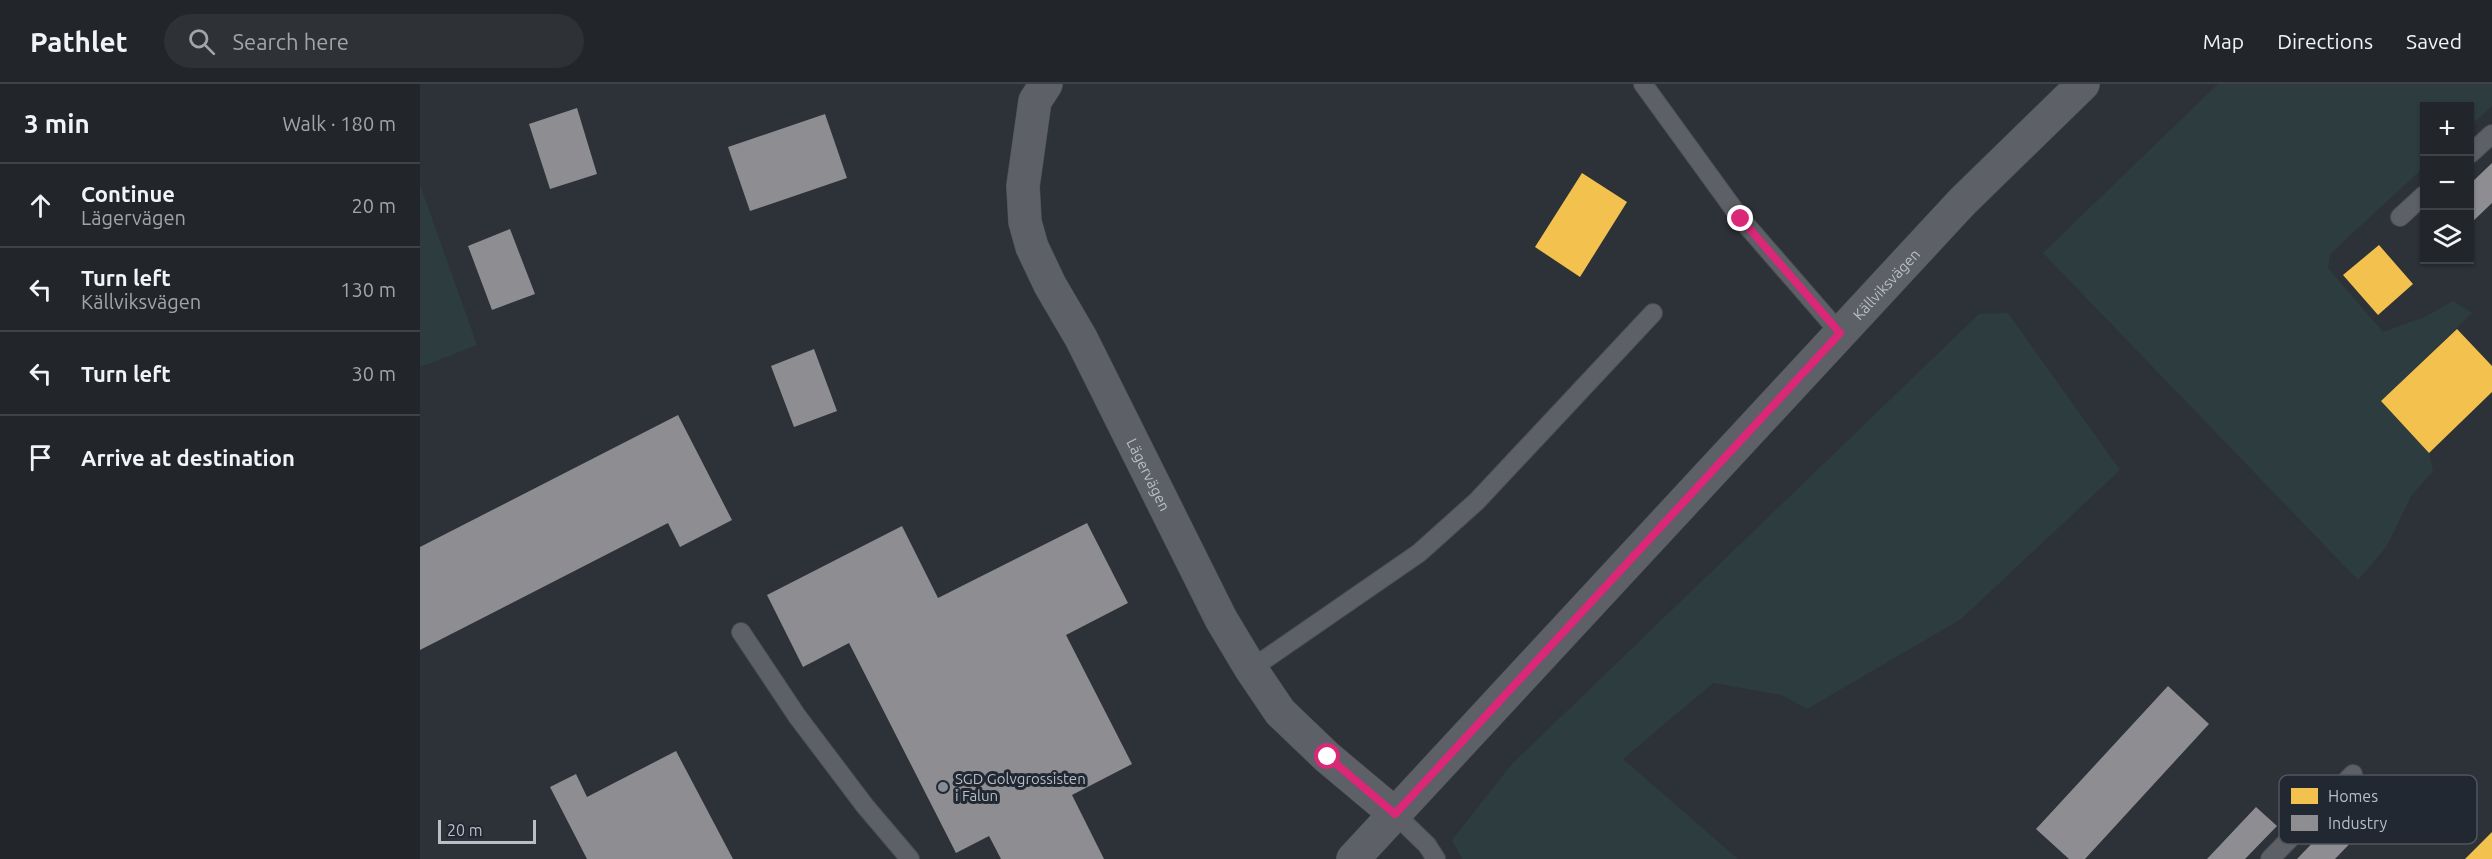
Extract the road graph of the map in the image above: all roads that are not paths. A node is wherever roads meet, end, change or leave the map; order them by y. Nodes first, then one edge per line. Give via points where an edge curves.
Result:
1 (1046, 84) edge
2 (1643, 84) edge
3 (2082, 84) edge
4 (2492, 134) edge
5 (2474, 150) edge
6 (2420, 199) edge
7 (2400, 217) dead end
8 (1653, 313) dead end
9 (1840, 333) junction
10 (741, 632) dead end
11 (1251, 669) junction
12 (1395, 814) junction
13 (2285, 844) edge
14 (910, 859) edge
15 (1353, 859) edge
16 (1436, 859) edge
17 (2270, 859) edge

1 - 11 street, Lägervägen via 1035,101 1023,186 1025,222 1032,247 1221,619
2 - 9 lane via 1741,219
3 - 9 street, Källviksvägen via 1962,202
4 - 5 lane
6 - 7 lane
8 - 11 lane via 1477,501 1419,553
9 - 12 street, Källviksvägen
10 - 14 lane via 797,716
11 - 12 street, Lägervägen via 1280,712
12 - 15 street, Källviksvägen
12 - 16 lane
13 - 17 lane

